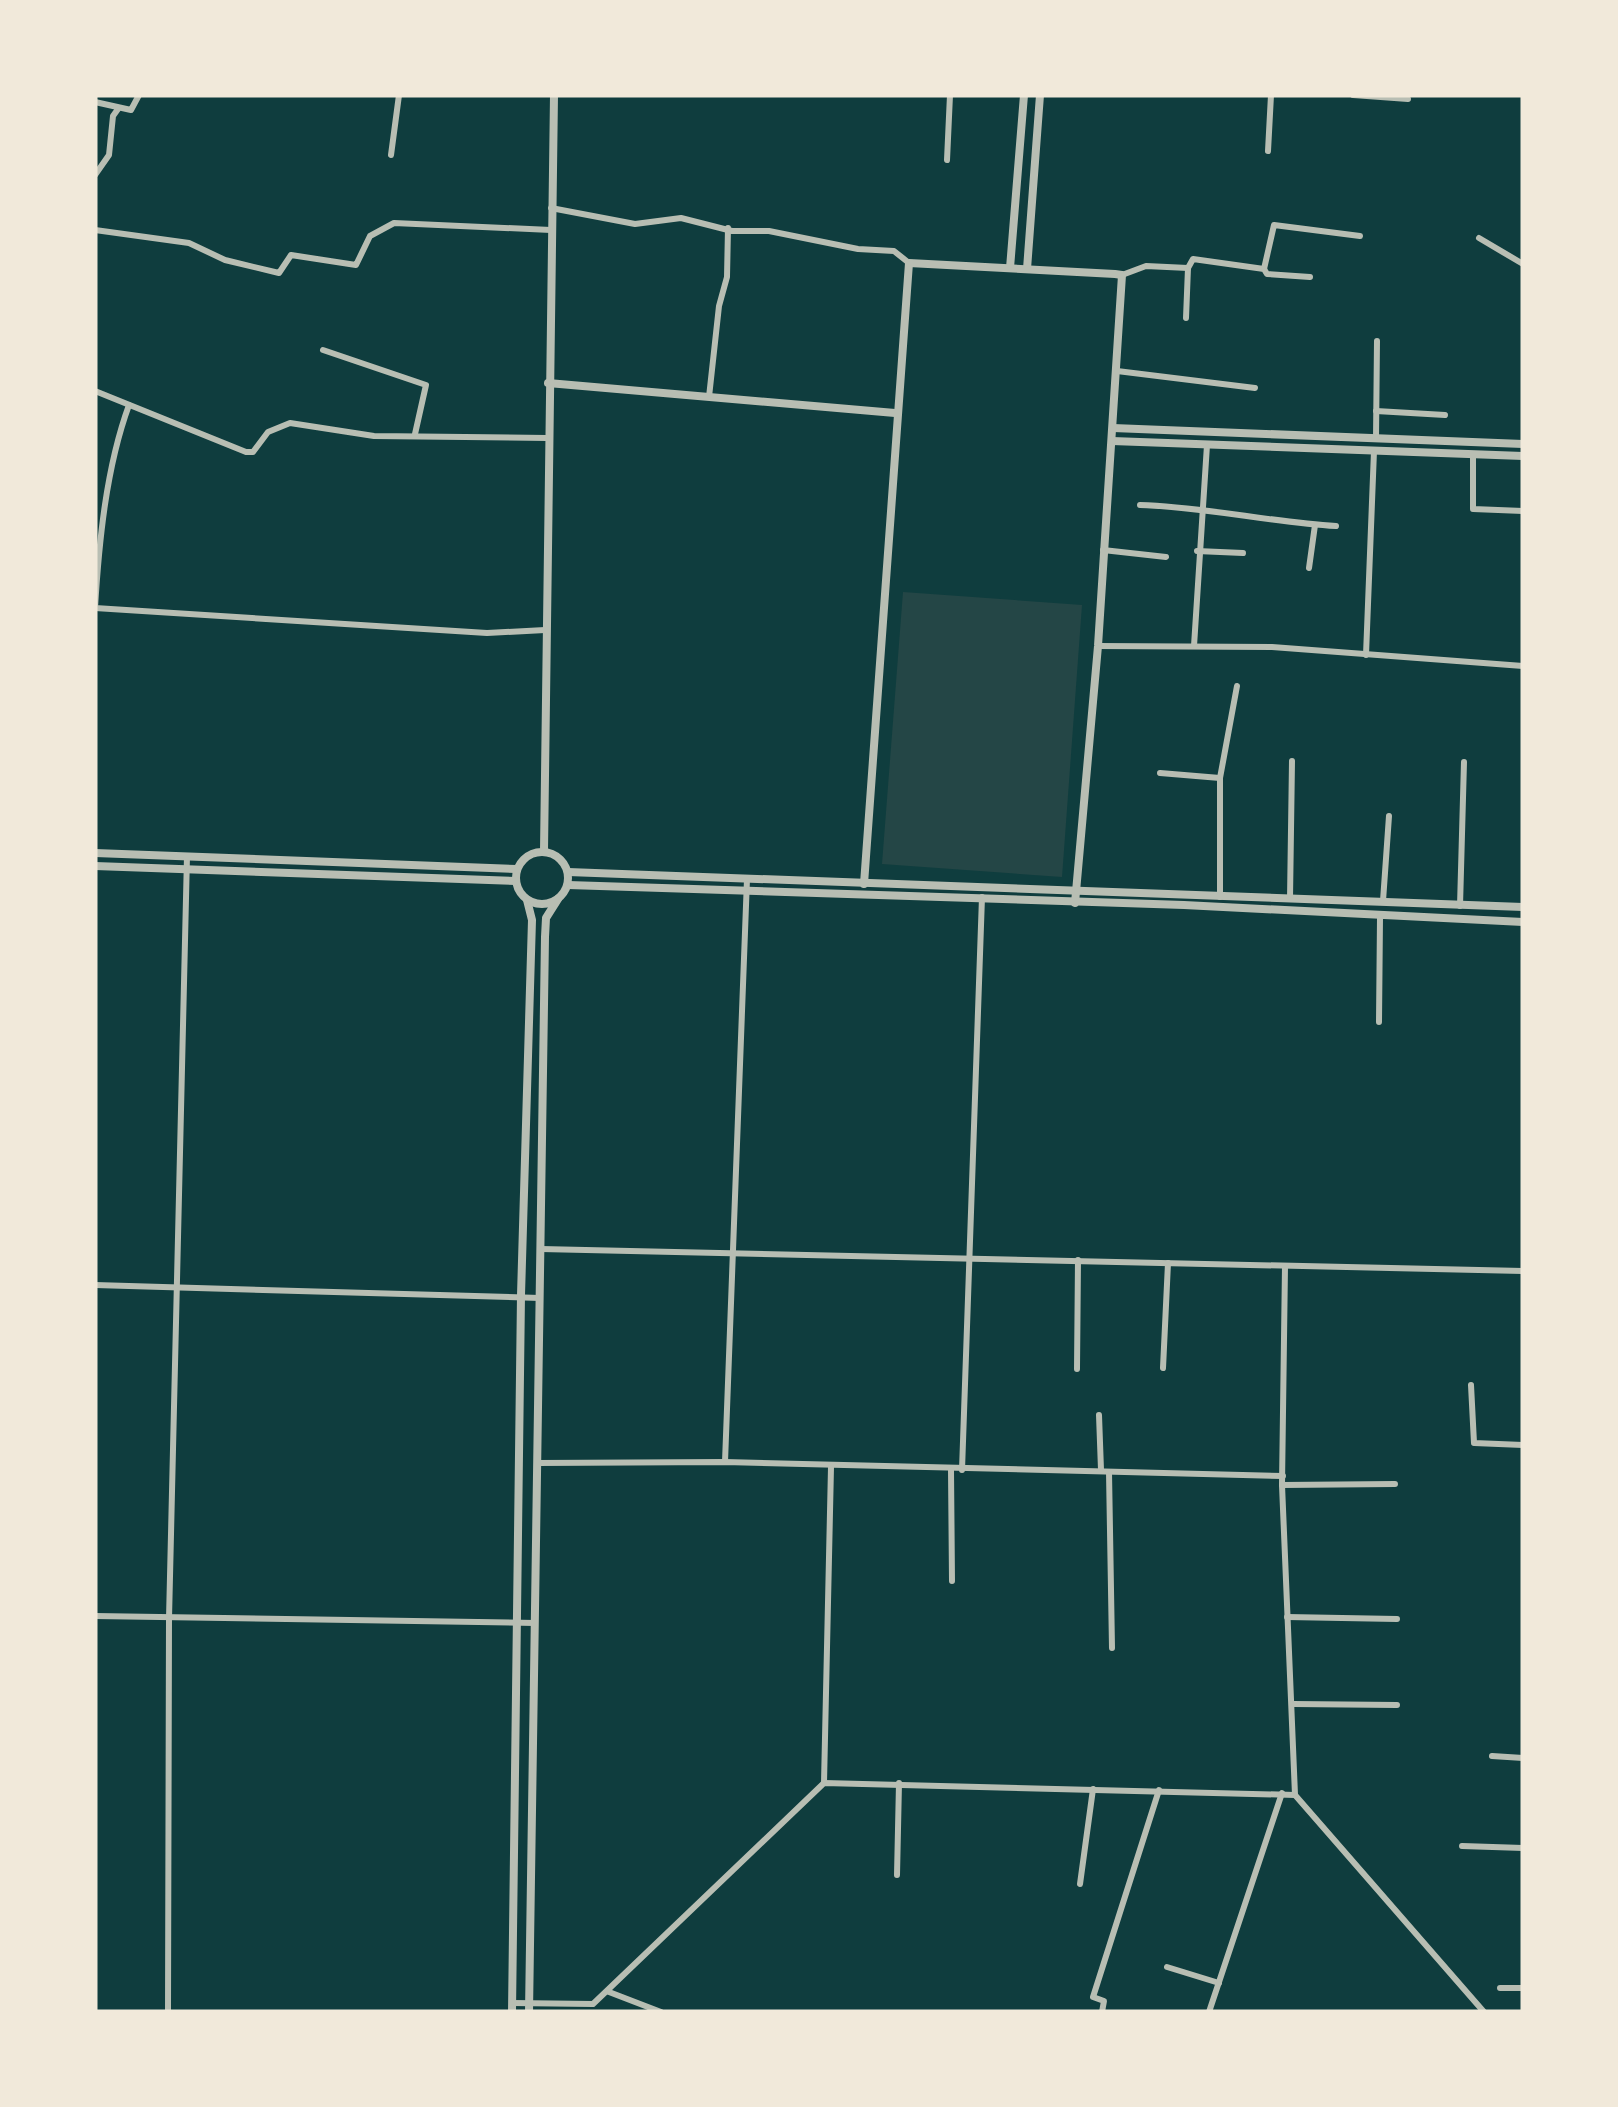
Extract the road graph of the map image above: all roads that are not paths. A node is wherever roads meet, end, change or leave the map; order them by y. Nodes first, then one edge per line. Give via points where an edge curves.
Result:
1 (139, 95) edge
2 (398, 95) edge
3 (554, 95) edge
4 (950, 95) edge
5 (1024, 95) edge
6 (1040, 95) edge
7 (1271, 95) edge
8 (1354, 95) edge
9 (1408, 99) dead end
10 (95, 102) edge
11 (118, 108) junction
12 (1268, 150) dead end
13 (391, 155) dead end
14 (947, 160) dead end
15 (95, 175) edge
16 (551, 208) junction
17 (728, 227) junction
18 (95, 230) edge
19 (551, 230) junction
20 (1360, 236) dead end
21 (1479, 238) dead end
22 (909, 263) junction
23 (1523, 264) edge
24 (1010, 268) junction
25 (1188, 268) junction
26 (1027, 269) junction
27 (1264, 269) junction
28 (1122, 274) junction
29 (1310, 277) dead end
30 (1186, 318) dead end
31 (1377, 341) dead end
32 (323, 350) dead end
33 (1116, 371) junction
34 (548, 383) junction
35 (1255, 388) dead end
36 (95, 391) edge
37 (709, 397) junction
38 (129, 405) junction
39 (1376, 411) junction
40 (895, 413) junction
41 (1445, 414) dead end
42 (1113, 428) junction
43 (414, 434) junction
44 (547, 438) junction
45 (1376, 438) junction
46 (1112, 441) junction
47 (1523, 444) edge
48 (1207, 445) junction
49 (1374, 451) junction
50 (1473, 455) junction
51 (1523, 456) edge
52 (1140, 506) dead end
53 (1202, 507) junction
54 (1523, 510) edge
55 (1315, 525) junction
56 (1336, 526) dead end
57 (1103, 550) junction
58 (1197, 551) junction
59 (1243, 553) dead end
60 (1166, 557) dead end
61 (1309, 568) dead end
62 (544, 630) junction
63 (1098, 646) junction
64 (1194, 646) junction
65 (1366, 655) junction
66 (1523, 666) edge
67 (1238, 686) dead end
68 (1292, 761) dead end
69 (1464, 762) dead end
70 (1160, 773) dead end
71 (1220, 778) junction
72 (1389, 816) dead end
73 (544, 851) junction
74 (95, 852) edge
75 (187, 856) junction
76 (95, 866) edge
77 (187, 869) junction
78 (517, 869) junction
79 (568, 872) junction
80 (747, 879) junction
81 (516, 882) junction
82 (864, 884) junction
83 (568, 885) junction
84 (984, 888) junction
85 (746, 892) junction
86 (1220, 897) junction
87 (1076, 898) junction
88 (1290, 899) junction
89 (527, 900) junction
90 (558, 900) junction
91 (981, 901) junction
92 (1383, 901) junction
93 (1460, 906) junction
94 (1523, 907) edge
95 (1380, 918) junction
96 (1523, 922) edge
97 (1379, 1022) dead end
98 (540, 1249) junction
99 (731, 1252) junction
100 (971, 1258) junction
101 (1078, 1260) junction
102 (1168, 1263) junction
103 (1285, 1266) junction
104 (1523, 1271) edge
105 (95, 1285) edge
106 (180, 1286) junction
107 (521, 1295) junction
108 (540, 1298) junction
109 (1163, 1368) dead end
110 (1077, 1369) dead end
111 (1472, 1385) dead end
112 (1099, 1415) dead end
113 (1523, 1445) edge
114 (725, 1462) junction
115 (537, 1463) junction
116 (831, 1467) junction
117 (951, 1470) junction
118 (962, 1470) junction
119 (1105, 1471) junction
120 (1283, 1476) junction
121 (1395, 1484) dead end
122 (1282, 1486) junction
123 (952, 1581) dead end
124 (95, 1616) edge
125 (1287, 1617) junction
126 (169, 1619) junction
127 (1396, 1619) dead end
128 (535, 1623) junction
129 (515, 1624) junction
130 (1112, 1648) dead end
131 (1293, 1704) junction
132 (1397, 1705) dead end
133 (1492, 1756) dead end
134 (1523, 1758) edge
135 (824, 1783) junction
136 (899, 1784) junction
137 (1093, 1788) junction
138 (1160, 1790) junction
139 (1282, 1794) junction
140 (1295, 1795) junction
141 (1462, 1846) dead end
142 (1523, 1848) edge
143 (897, 1875) dead end
144 (1080, 1884) dead end
145 (1167, 1967) dead end
146 (1218, 1983) junction
147 (1500, 1988) dead end
148 (1523, 1988) edge
149 (609, 1992) junction
150 (512, 2008) edge
151 (529, 2008) edge
152 (168, 2012) edge
153 (661, 2012) edge
154 (1102, 2012) edge
155 (1210, 2012) edge
156 (1484, 2012) edge

1 - 11 street via 131,110
2 - 13 street
3 - 16 street
4 - 14 street
5 - 24 street
6 - 26 street
7 - 12 street
8 - 9 street
10 - 11 street
11 - 15 street via 109,155
16 - 17 street via 635,224 681,218
16 - 19 street
17 - 22 street via 894,251
17 - 37 street via 728,277
18 - 19 street via 189,243 279,273 291,254 356,265 370,236 394,223
19 - 34 street
20 - 27 street via 1272,226
21 - 23 street
22 - 24 street
22 - 40 street
24 - 26 street
25 - 27 street via 1194,259
25 - 28 street via 1146,266
25 - 30 street
26 - 28 street
27 - 29 street
28 - 33 street
31 - 39 street
32 - 43 street via 426,385
33 - 35 street
33 - 42 street
34 - 37 street
34 - 44 street
36 - 38 street
37 - 40 street
38 - 43 street via 246,452 290,423 374,436
38 - 62 street via 118,437 95,608 488,633
39 - 41 street
39 - 45 street
40 - 82 street
42 - 45 street
42 - 46 street
43 - 44 street
44 - 62 street
45 - 47 street
46 - 48 street
46 - 57 street
48 - 49 street
48 - 53 street
49 - 50 street
49 - 65 street
50 - 51 street
50 - 54 street via 1473,509
52 - 53 street
53 - 55 street via 1227,517
53 - 58 street
55 - 56 street
55 - 61 street
57 - 60 street
57 - 63 street
58 - 59 street
58 - 64 street
62 - 73 street
63 - 64 street
63 - 87 street
64 - 65 street
65 - 66 street
67 - 71 street
68 - 88 street
69 - 93 street
70 - 71 street
71 - 86 street
72 - 92 street
73 - 78 street
73 - 79 street
74 - 75 street
75 - 77 street
75 - 78 street
76 - 77 street
77 - 81 street
77 - 106 street
78 - 81 street
79 - 80 street
79 - 83 street
80 - 82 street
80 - 85 street
81 - 89 street
82 - 84 street
83 - 85 street
83 - 90 street
84 - 87 street
84 - 91 street
85 - 91 street
85 - 99 street
86 - 87 street
86 - 88 street
87 - 91 street
87 - 95 street
88 - 92 street
89 - 90 street
89 - 107 street via 532,920
90 - 98 street via 546,918
91 - 100 street
92 - 93 street
93 - 94 street
95 - 96 street
95 - 97 street
98 - 99 street
98 - 108 street
99 - 100 street
99 - 114 street
100 - 101 street
100 - 118 street
101 - 102 street
101 - 110 street
102 - 103 street
102 - 109 street
103 - 104 street
103 - 120 street
105 - 106 street
106 - 107 street
106 - 126 street
107 - 108 street
107 - 129 street
108 - 115 street
111 - 113 street via 1474,1444
112 - 119 street
114 - 115 street
114 - 116 street
115 - 128 street
116 - 117 street
116 - 135 street
117 - 118 street
117 - 123 street
118 - 119 street
119 - 120 street
119 - 130 street
120 - 122 street
121 - 122 street
122 - 125 street
124 - 126 street
125 - 127 street
125 - 131 street
126 - 129 street
126 - 152 street
128 - 129 street
128 - 151 street
129 - 150 street
131 - 132 street
131 - 140 street
133 - 134 street
135 - 136 street
135 - 149 street
136 - 137 street
136 - 143 street
137 - 138 street
137 - 144 street
138 - 139 street
138 - 154 street via 1092,1997 1104,2001
139 - 140 street
139 - 146 street
140 - 156 street
141 - 142 street
145 - 146 street
146 - 155 street
147 - 148 street
149 - 151 street via 593,2004
149 - 153 street
150 - 151 street

